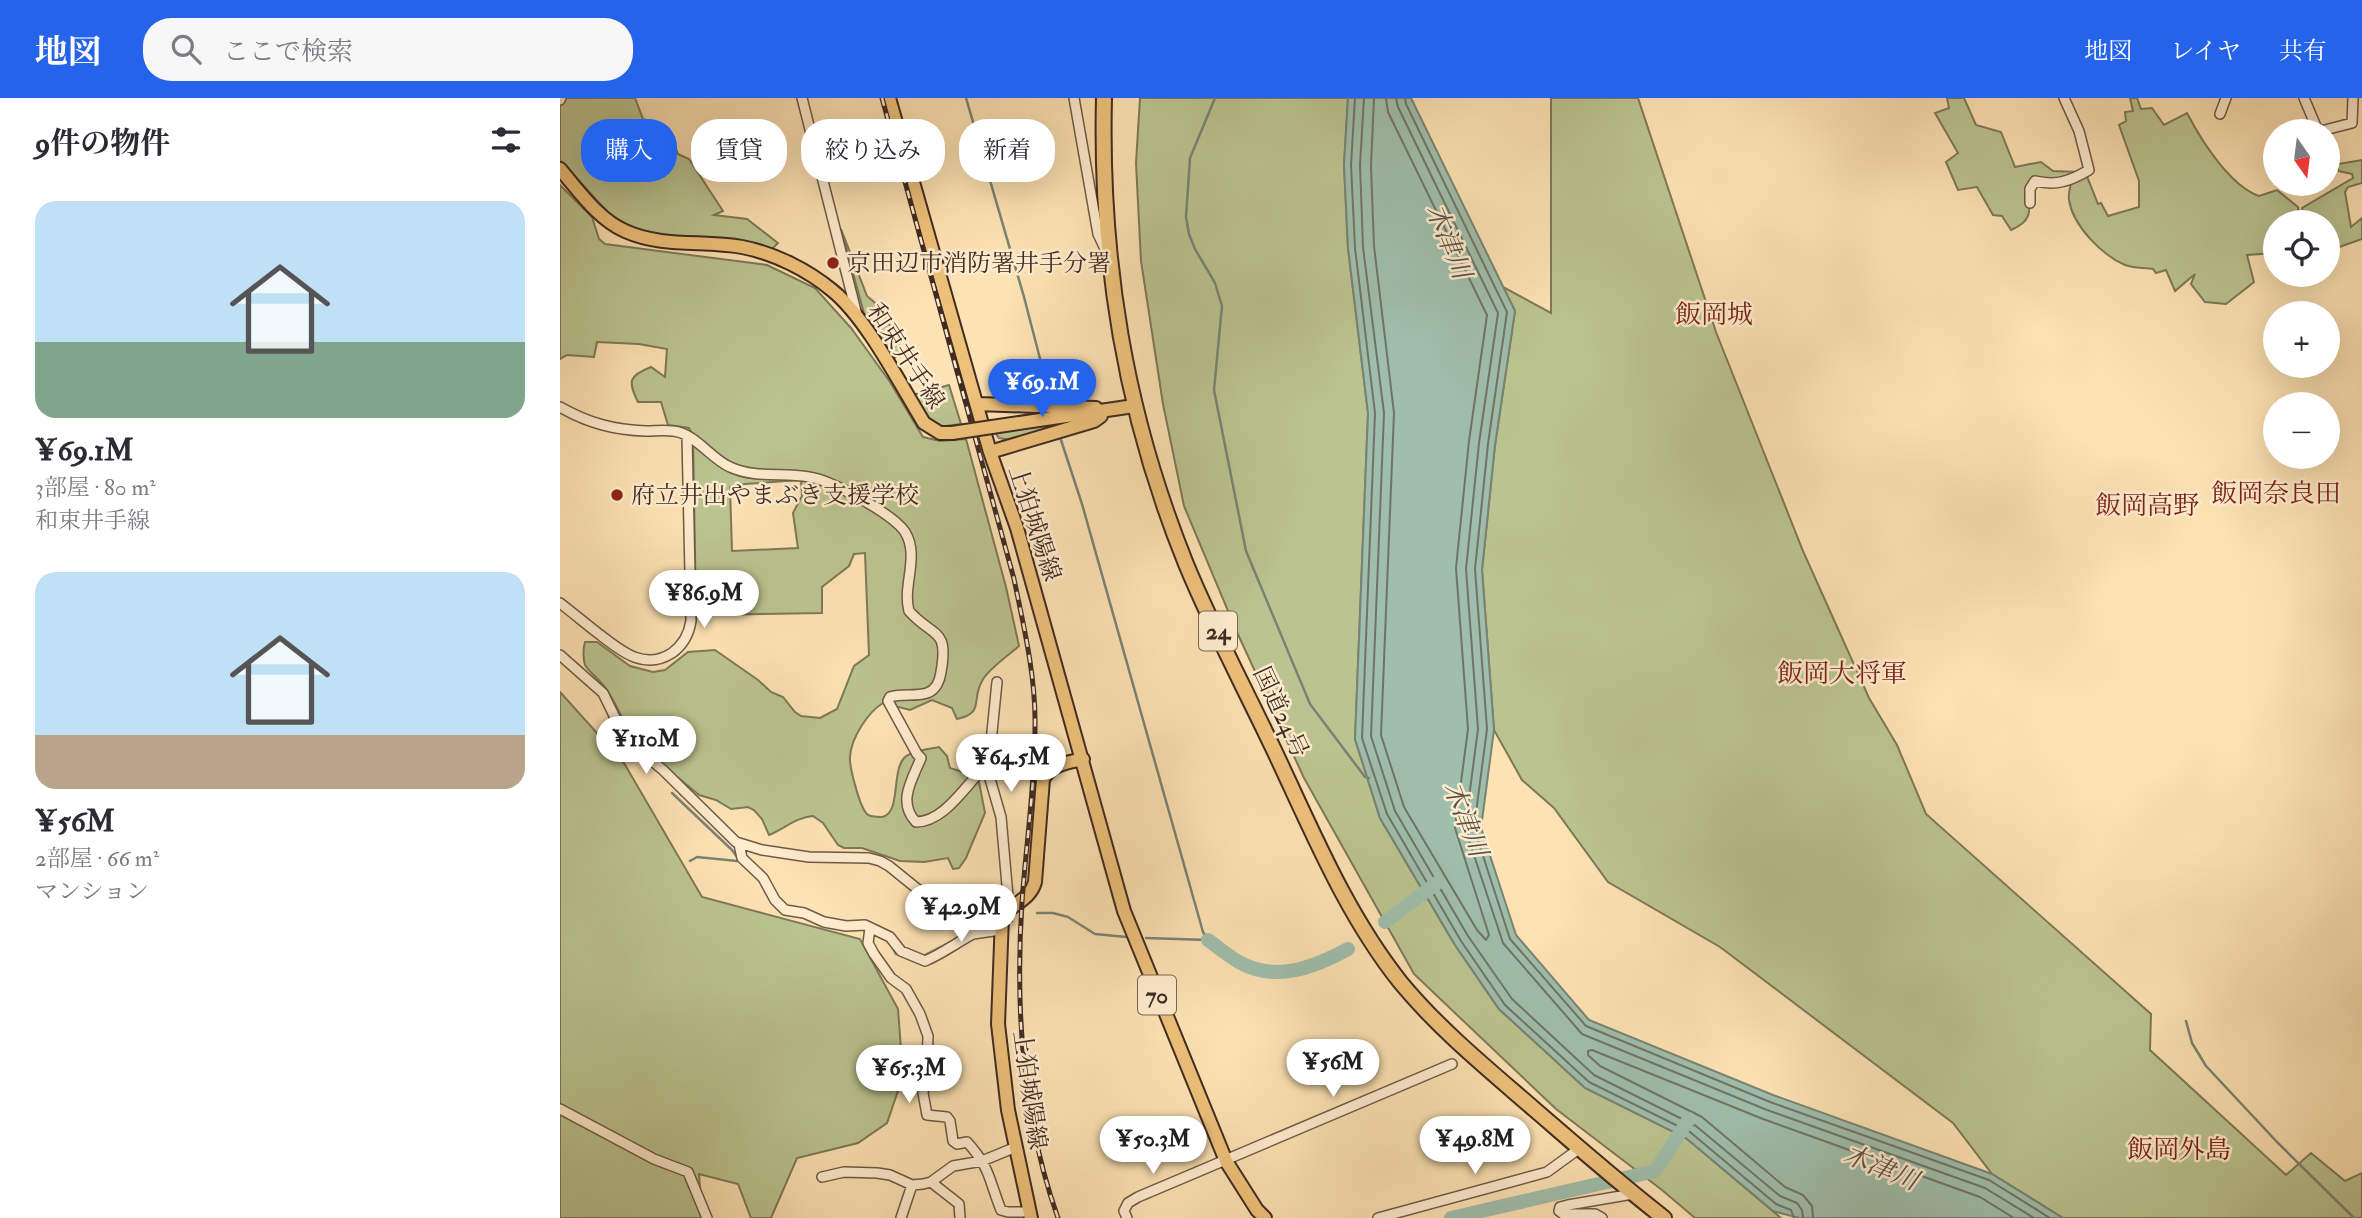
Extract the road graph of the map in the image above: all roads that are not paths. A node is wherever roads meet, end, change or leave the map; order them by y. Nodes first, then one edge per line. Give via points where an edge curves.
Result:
1 (802, 98) edge
2 (889, 98) edge
3 (1074, 98) edge
4 (1104, 98) edge
5 (2063, 98) edge
6 (2226, 98) edge
7 (2304, 98) edge
8 (2353, 98) edge
9 (2220, 114) dead end
10 (2314, 119) edge
11 (2340, 126) edge
12 (560, 169) edge
13 (2030, 203) dead end
14 (1109, 256) junction
15 (857, 315) junction
16 (976, 404) junction
17 (1134, 406) junction
18 (560, 407) edge
19 (1107, 411) junction
20 (687, 436) junction
21 (990, 452) junction
22 (560, 603) edge
23 (560, 656) edge
24 (997, 682) dead end
25 (1083, 759) junction
26 (988, 772) junction
27 (739, 844) junction
28 (1009, 908) junction
29 (870, 928) junction
30 (1000, 930) junction
31 (973, 934) junction
32 (1452, 1064) dead end
33 (560, 1109) edge
34 (1016, 1147) junction
35 (1580, 1149) junction
36 (982, 1161) junction
37 (1226, 1161) junction
38 (822, 1177) dead end
39 (931, 1182) junction
40 (912, 1185) junction
41 (1632, 1193) junction
42 (1030, 1215) edge
43 (708, 1218) edge
44 (901, 1218) edge
45 (960, 1218) edge
46 (1127, 1218) edge
47 (1265, 1218) edge
48 (1378, 1218) edge
49 (1602, 1218) edge
50 (1664, 1218) edge

1 - 15 street
2 - 16 main road, 上狛城陽線 / 70
3 - 14 street via 1098,234
4 - 14 highway, 国道24号 / 24
5 - 13 street via 2079,131 2089,170 2061,184 2035,181
6 - 9 street
7 - 10 street
8 - 11 street via 2352,123
12 - 15 main road, 和束井手線 via 606,219 625,231 673,243 741,247 769,255 814,277
14 - 17 highway, 国道24号 / 24 via 1117,326
15 - 19 main road, 和束井手線, bridge via 929,429 952,433
16 - 19 main road via 1089,406
16 - 21 main road, 上狛城陽線 / 70
17 - 19 main road, 和束井手線
17 - 35 highway, 国道24号 / 24 via 1187,566 1332,874 1374,947 1458,1043
18 - 20 street via 616,429 675,430
19 - 21 main road via 1094,421
20 - 22 street via 691,621 684,640 662,657 637,659 620,651
20 - 26 street via 721,463 748,474 825,480 903,530 911,555 909,611 937,634 944,649 934,690 895,695 888,701 921,758 906,796 909,816 916,822 938,816 979,773
21 - 25 main road, 上狛城陽線 / 70 via 1017,528
23 - 27 street via 603,693 634,746
24 - 26 street
25 - 28 main road, 上狛城陽線 via 1057,765 1043,779 1035,882 1029,896
25 - 37 main road, 上狛城陽線 / 70 via 1135,941
26 - 28 street via 1001,817
27 - 29 street via 742,858 785,909 824,922
27 - 31 street via 809,858 880,861
28 - 30 main road, 上狛城陽線
29 - 31 street via 890,937 901,951 925,961
29 - 36 street via 868,943 891,978 906,989 928,1036 923,1094 926,1115 947,1116 953,1141 967,1142
30 - 31 street
30 - 34 main road, 上狛城陽線 via 999,1024
32 - 37 street
33 - 43 street via 688,1172
34 - 36 street
34 - 42 main road, 上狛城陽線
35 - 41 highway, 国道24号 / 24
35 - 48 street via 1547,1172
36 - 39 street via 953,1166
36 - 42 street via 1001,1210
37 - 46 street via 1128,1203
37 - 47 main road, 上狛城陽線 / 70
38 - 40 street via 877,1173
39 - 40 street
39 - 45 street via 959,1204
40 - 44 street
41 - 49 street via 1567,1205 1559,1211
41 - 50 highway, 国道24号 / 24

